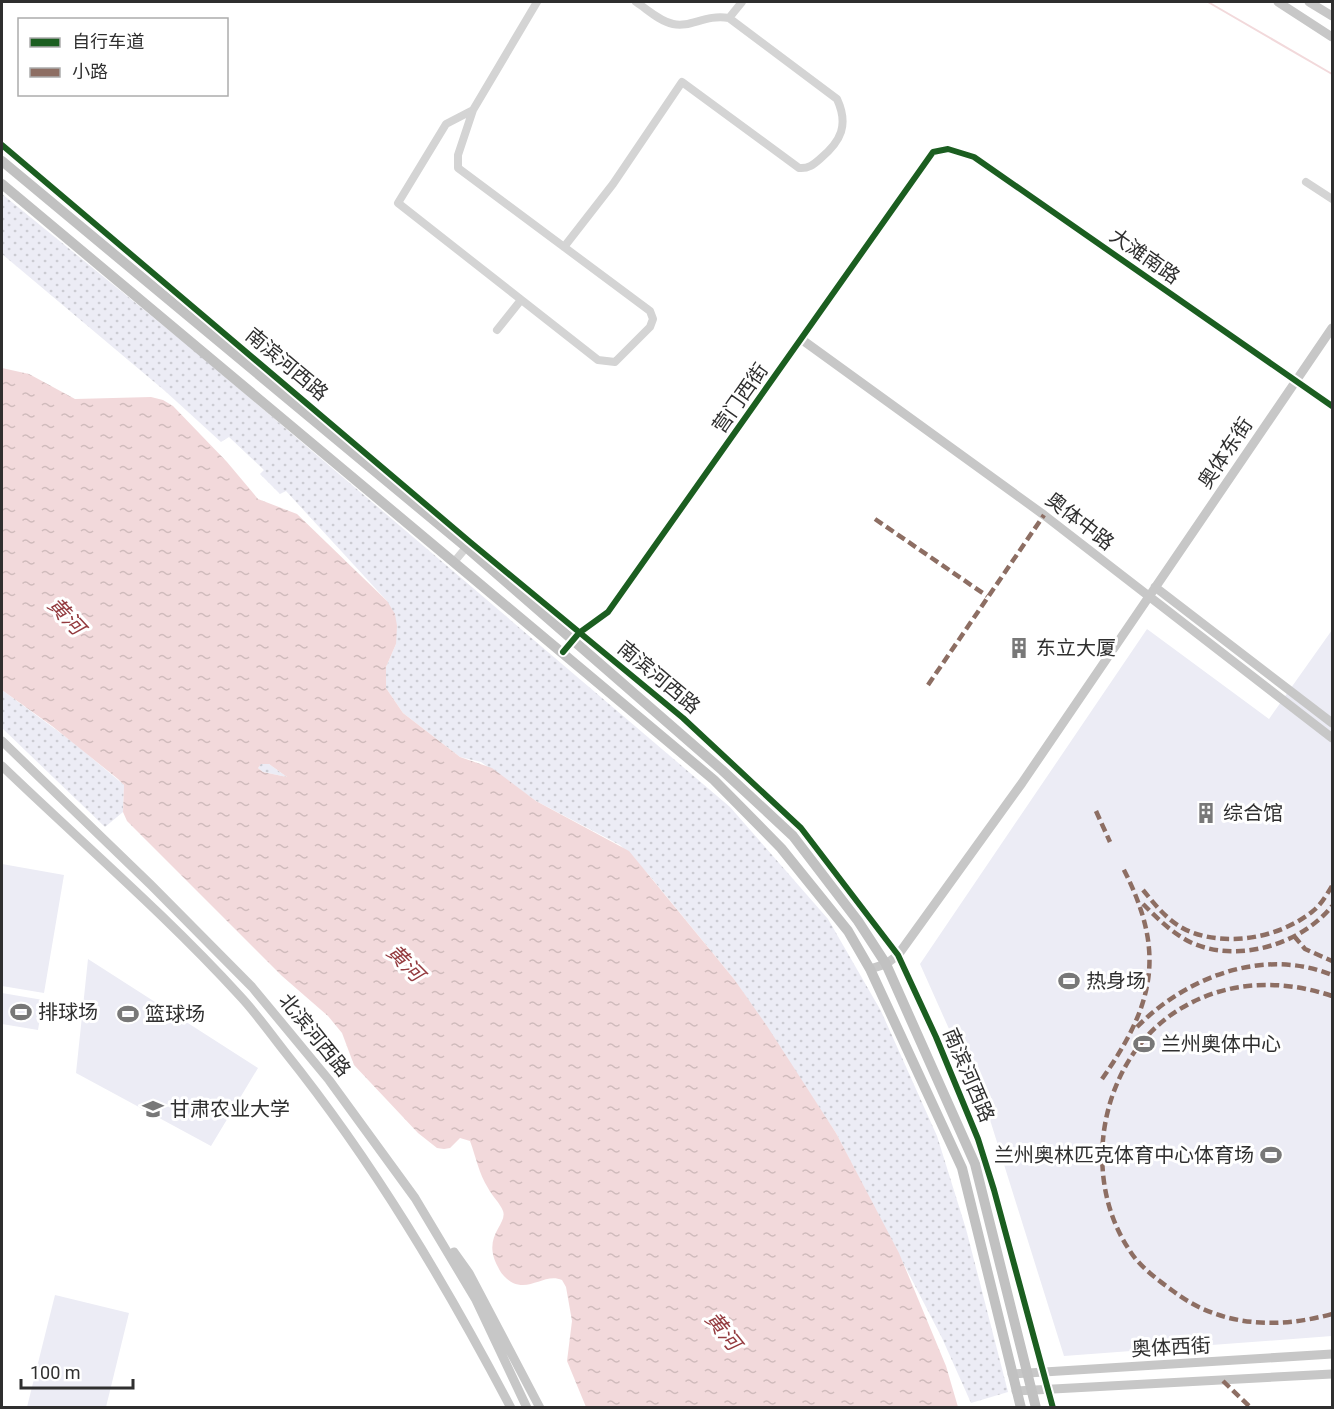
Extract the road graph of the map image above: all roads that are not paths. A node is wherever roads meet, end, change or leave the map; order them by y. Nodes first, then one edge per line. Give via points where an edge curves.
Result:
1 (537, 2) edge
2 (636, 2) edge
3 (742, 2) edge
4 (1278, 2) edge
5 (1309, 2) edge
6 (1332, 16) edge
7 (729, 18) junction
8 (1332, 37) edge
9 (473, 110) junction
10 (2, 145) edge
11 (933, 153) joint
12 (2, 161) edge
13 (1306, 183) dead end
14 (2, 184) edge
15 (1332, 199) edge
16 (564, 247) junction
17 (521, 300) junction
18 (1332, 328) edge
19 (497, 330) dead end
20 (801, 339) junction
21 (1296, 380) junction
22 (1332, 406) edge
23 (468, 545) junction
24 (454, 562) junction
25 (1155, 587) junction
26 (1148, 597) junction
27 (576, 637) junction
28 (563, 652) junction
29 (1332, 723) edge
30 (1332, 738) edge
31 (2, 741) edge
32 (2, 766) edge
33 (93, 829) junction
34 (80, 841) junction
35 (898, 955) junction
36 (886, 964) junction
37 (870, 969) junction
38 (415, 1198) junction
39 (1332, 1354) edge
40 (1045, 1372) junction
41 (1028, 1373) junction
42 (1012, 1374) junction
43 (1332, 1374) edge
44 (1032, 1390) junction
45 (1049, 1390) junction
46 (1016, 1391) junction
47 (511, 1407) edge
48 (527, 1407) edge
49 (540, 1407) edge
50 (1021, 1407) edge
51 (1036, 1407) edge
52 (1053, 1407) edge

1 - 9 street
2 - 7 street via 672,24 717,16
3 - 7 street
4 - 8 main road
5 - 6 main road
7 - 16 street via 837,99 843,111 841,137 809,167 795,166 682,82 614,184
9 - 16 street via 458,155 458,168
9 - 17 street via 446,124 398,203
10 - 23 street, 南滨河西路
11 - 20 street, 营门西街
11 - 21 street, 大滩南路 via 948,149 974,157
12 - 23 highway, 南滨河西路
13 - 15 street
14 - 24 highway
16 - 17 street via 650,311 650,327 615,362 607,363
17 - 19 street
18 - 21 main road, 奥体东街
20 - 26 main road, 奥体中路 via 1037,510
20 - 27 street, 营门西街 via 608,612
21 - 22 street, 大滩南路
21 - 25 main road, 奥体东街
23 - 24 street
23 - 27 highway, 南滨河西路
24 - 28 highway
25 - 26 main road, 奥体东街
25 - 29 main road
26 - 30 main road, 奥体中路
26 - 35 main road, 奥体东街 via 1022,783
27 - 28 street, 营门西街
27 - 35 street, 南滨河西路 via 683,718 789,817
27 - 36 highway, 南滨河西路 via 793,836
28 - 37 highway via 761,824 848,931
31 - 33 main road, 北滨河西路
32 - 34 main road, 北滨河西路
33 - 34 main road
33 - 38 main road, 北滨河西路 via 252,987 328,1080
34 - 47 main road, 北滨河西路 via 240,996 311,1084 381,1181 460,1311
35 - 36 main road, 奥体东街
35 - 40 street, 南滨河西路 via 978,1139
36 - 37 main road, 奥体东街
36 - 41 highway, 南滨河西路 via 975,1164
37 - 42 highway via 962,1168
38 - 48 main road, 北滨河西路 via 476,1300
38 - 49 main road via 469,1273
39 - 40 main road, 奥体西街
40 - 41 main road, 奥体西街
40 - 45 street, 南滨河西路
41 - 42 main road, 奥体西街
41 - 44 highway, 南滨河西路
42 - 46 highway
43 - 45 main road, 奥体西街
44 - 45 main road, 奥体西街
44 - 46 main road, 奥体西街
44 - 51 highway, 南滨河西路
45 - 52 street, 南滨河西路
46 - 50 highway

